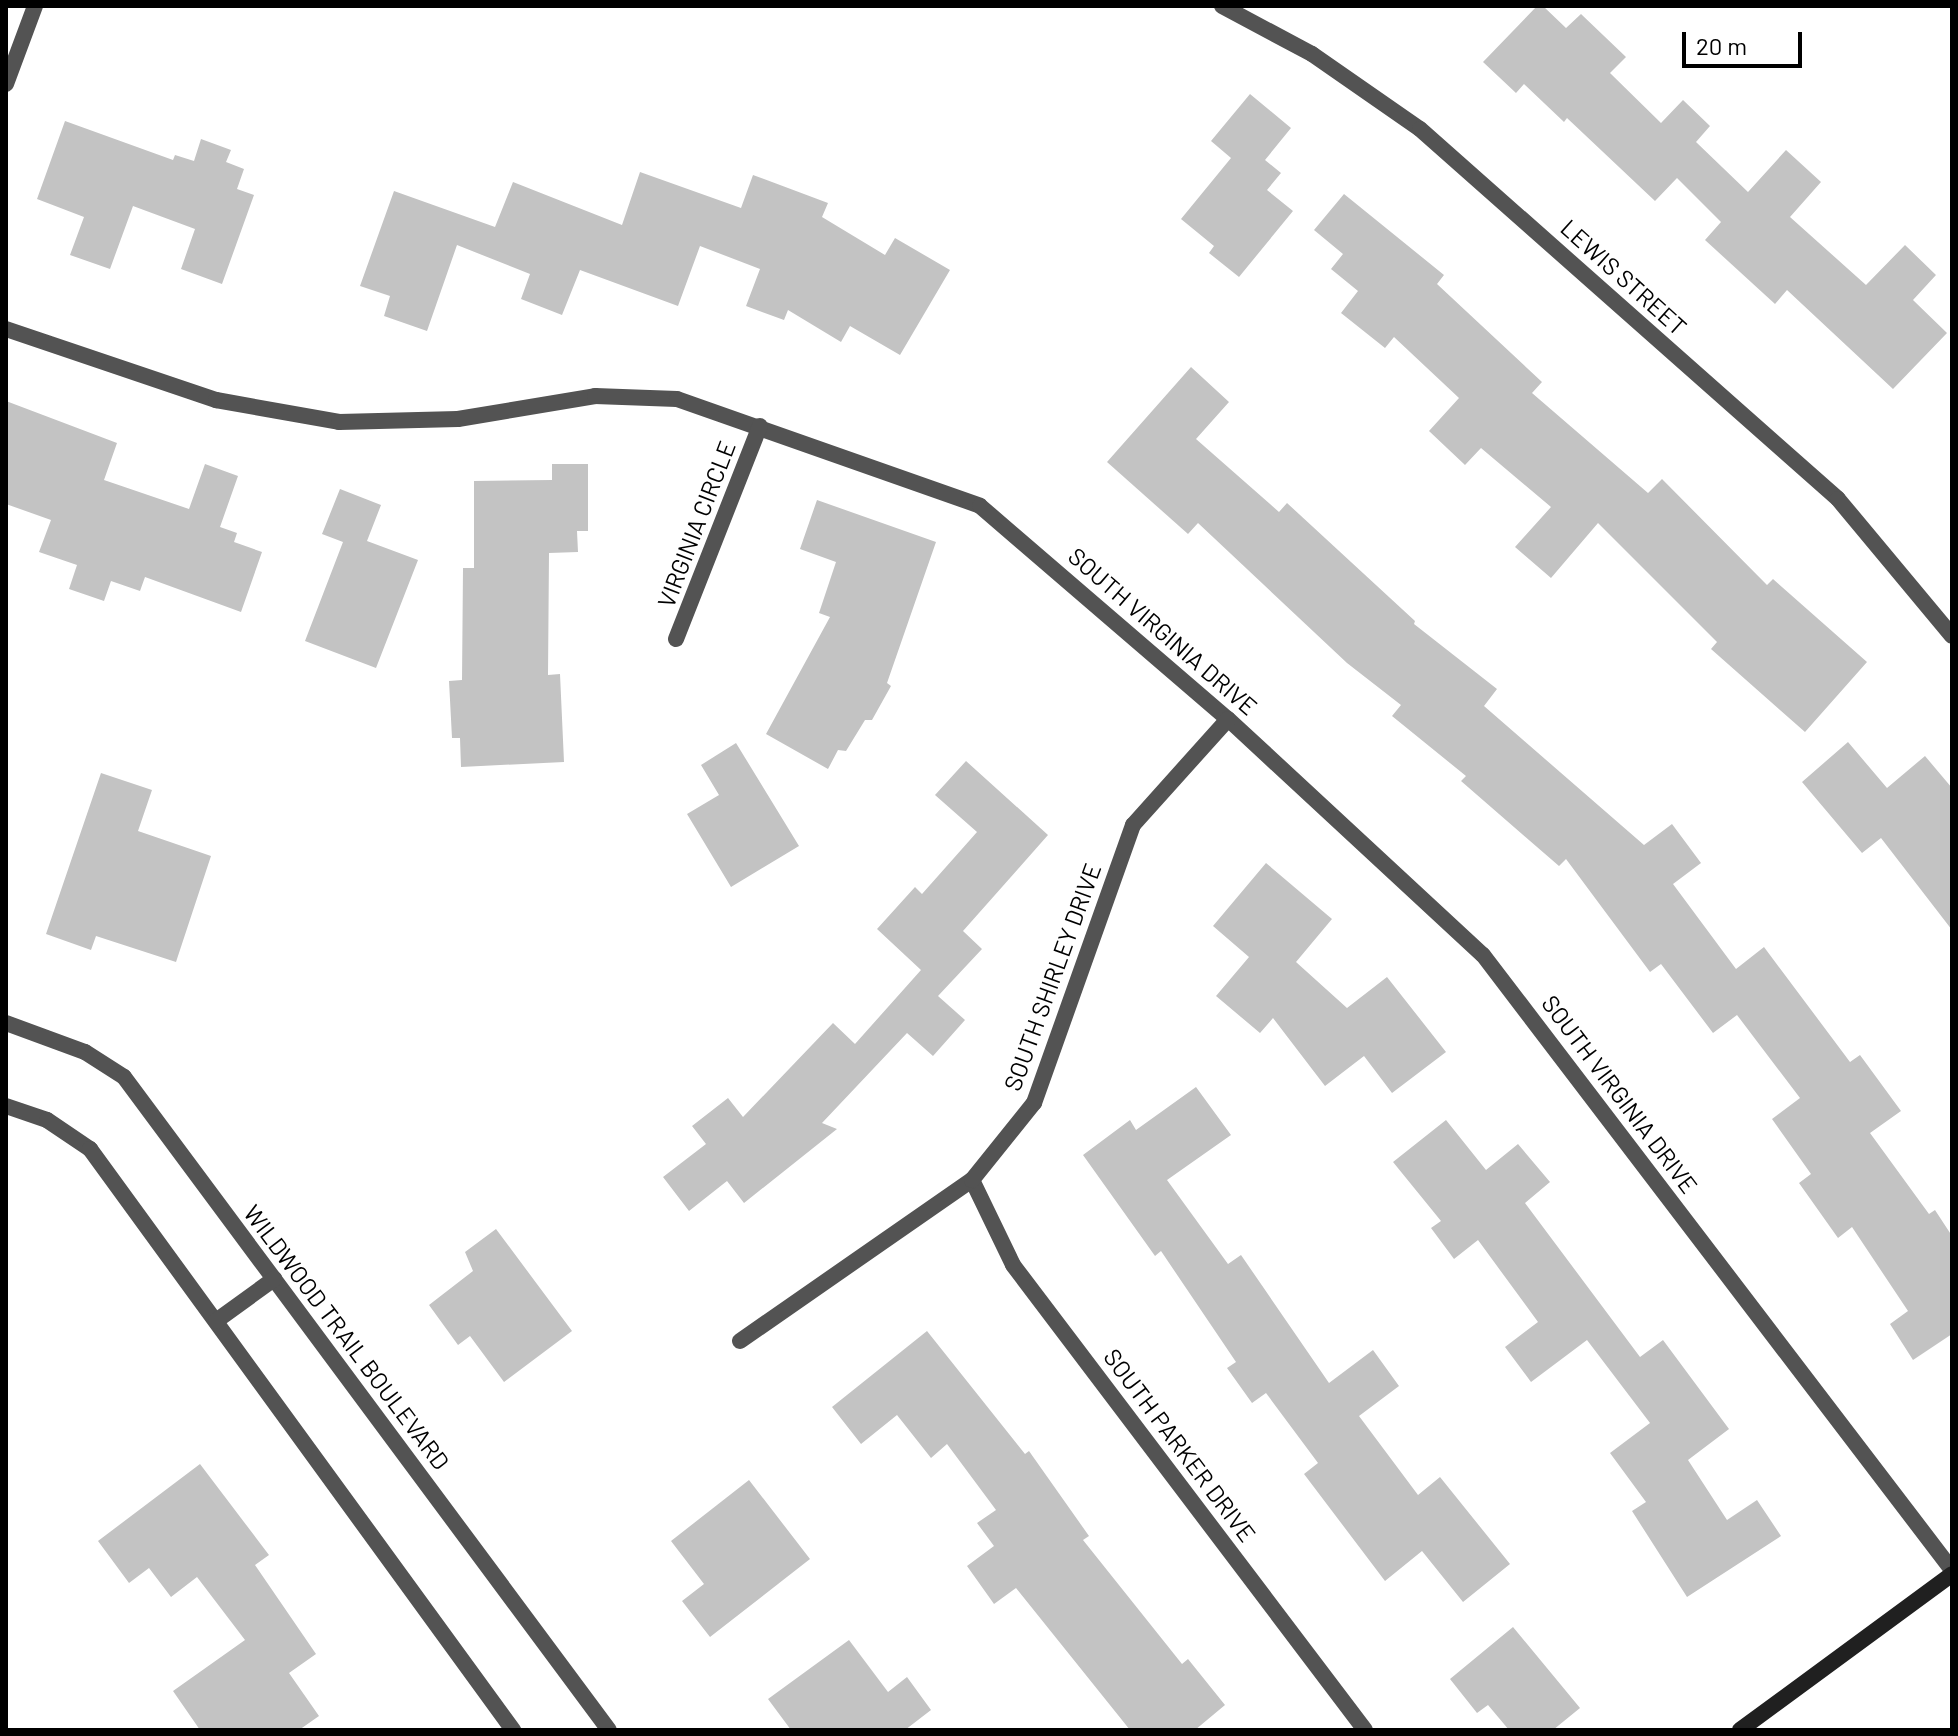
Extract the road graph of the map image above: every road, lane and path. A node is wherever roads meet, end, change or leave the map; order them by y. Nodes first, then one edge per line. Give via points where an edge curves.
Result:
1 (35, 6) edge
2 (1222, 6) edge
3 (6, 84) edge
4 (6, 329) edge
5 (760, 426) junction
6 (1952, 636) edge
7 (676, 639) dead end
8 (1228, 719) junction
9 (6, 1023) edge
10 (6, 1106) edge
11 (972, 1180) junction
12 (274, 1279) junction
13 (216, 1321) junction
14 (740, 1341) dead end
15 (1952, 1572) edge
16 (513, 1730) edge
17 (609, 1730) edge
18 (1365, 1730) edge
19 (1740, 1730) edge

1 - 3 street
2 - 6 street, LEWIS STREET via 1312,54 1420,129 1838,499
4 - 5 street, SOUTH VIRGINIA DRIVE via 216,400 339,422 458,419 595,396 677,399
5 - 7 street, VIRGINIA CIRCLE
5 - 8 street, SOUTH VIRGINIA DRIVE via 980,506
8 - 11 street, SOUTH SHIRLEY DRIVE via 1133,825 1034,1103
8 - 15 street, SOUTH VIRGINIA DRIVE via 1483,955
9 - 12 street, WILDWOOD TRAIL BOULEVARD via 85,1052 124,1077
10 - 13 street via 47,1120 90,1149
11 - 14 street, SOUTH SHIRLEY DRIVE
11 - 18 street, SOUTH PARKER DRIVE via 1013,1265
12 - 13 street
12 - 17 street, WILDWOOD TRAIL BOULEVARD
13 - 16 street
15 - 19 main road

